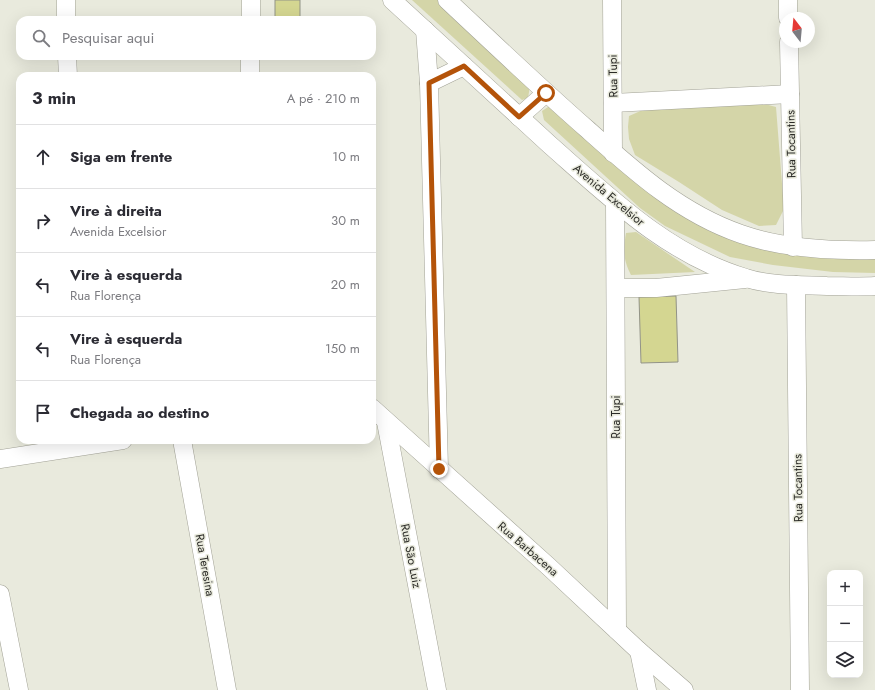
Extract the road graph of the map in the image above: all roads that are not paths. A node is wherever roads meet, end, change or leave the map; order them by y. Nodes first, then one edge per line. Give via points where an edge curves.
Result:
1 (66, 0) edge
2 (251, 0) edge
3 (392, 0) edge
4 (447, 0) edge
5 (612, 0) edge
6 (788, 0) edge
7 (788, 12) edge
8 (66, 16) edge
9 (250, 16) edge
10 (425, 30) junction
11 (789, 48) edge
12 (67, 60) edge
13 (250, 60) edge
14 (464, 66) junction
15 (68, 72) edge
16 (250, 72) edge
17 (429, 83) junction
18 (546, 93) junction
19 (790, 94) junction
20 (613, 103) junction
21 (519, 117) junction
22 (613, 152) junction
23 (615, 203) junction
24 (793, 247) junction
25 (875, 250) edge
26 (746, 278) junction
27 (796, 285) junction
28 (875, 286) edge
29 (616, 288) junction
30 (376, 412) edge
31 (386, 422) junction
32 (97, 444) edge
33 (183, 444) edge
34 (0, 459) edge
35 (439, 469) junction
36 (0, 594) edge
37 (617, 630) junction
38 (639, 652) junction
39 (19, 690) edge
40 (227, 690) edge
41 (437, 690) edge
42 (647, 690) edge
43 (684, 690) edge
44 (800, 690) edge

1 - 8 street
2 - 9 street
3 - 10 street, Avenida Excelsior
4 - 18 street
5 - 20 street, Rua Tupi
6 - 7 street
10 - 14 street, Avenida Excelsior
10 - 17 street
11 - 19 street, Rua Tocantins
12 - 15 street
13 - 16 street
14 - 17 street
14 - 21 street, Avenida Excelsior
17 - 35 street
18 - 21 street
18 - 22 street
19 - 20 street
19 - 24 street, Rua Tocantins
20 - 22 street, Rua Tupi
21 - 23 street, Avenida Excelsior
22 - 24 street via 658,190 710,222 740,234
23 - 26 street, Avenida Excelsior via 674,245 706,262
23 - 29 street, Rua Tupi
24 - 25 street
26 - 27 street, Avenida Excelsior
26 - 29 street via 663,287
27 - 28 street, Avenida Excelsior
27 - 44 street, Rua Tocantins
29 - 37 street, Rua Tupi
30 - 31 street, Rua Barbacena
31 - 35 street, Rua Barbacena
31 - 41 street, Rua São Luiz
32 - 34 street
33 - 40 street, Rua Teresina
35 - 37 street, Rua Barbacena
36 - 39 street
37 - 38 street, Rua Barbacena
38 - 42 street
38 - 43 street, Rua Barbacena

